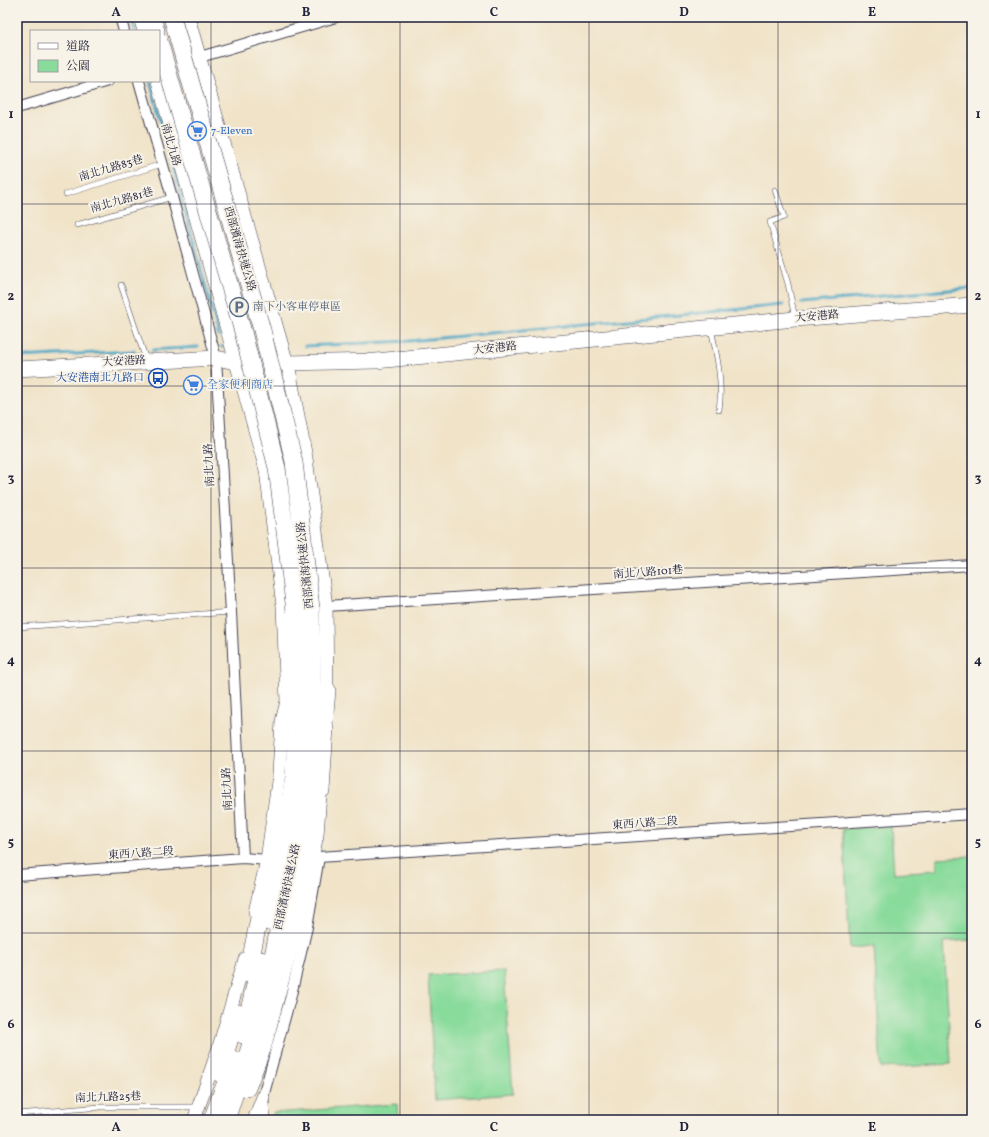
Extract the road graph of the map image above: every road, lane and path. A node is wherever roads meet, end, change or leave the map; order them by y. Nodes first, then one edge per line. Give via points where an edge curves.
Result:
1 (120, 17) edge
2 (140, 17) edge
3 (152, 17) edge
4 (172, 17) edge
5 (188, 17) edge
6 (336, 17) edge
7 (124, 30) edge
8 (144, 30) edge
9 (156, 30) edge
10 (160, 44) edge
11 (200, 57) junction
12 (105, 82) edge
13 (139, 82) edge
14 (158, 82) edge
15 (17, 108) edge
16 (162, 164) junction
17 (775, 190) dead end
18 (66, 194) dead end
19 (172, 196) junction
20 (76, 225) dead end
21 (121, 285) dead end
22 (972, 305) edge
23 (795, 319) junction
24 (711, 328) junction
25 (216, 358) junction
26 (146, 361) junction
27 (236, 362) junction
28 (287, 363) junction
29 (17, 369) edge
30 (719, 410) dead end
31 (972, 564) edge
32 (310, 608) junction
33 (231, 612) junction
34 (17, 627) edge
35 (327, 690) junction
36 (287, 701) junction
37 (302, 778) junction
38 (972, 814) edge
39 (319, 857) junction
40 (243, 858) junction
41 (267, 860) junction
42 (17, 875) edge
43 (263, 1096) junction
44 (17, 1114) edge
45 (202, 1114) edge
46 (194, 1120) edge
47 (212, 1120) edge
48 (226, 1120) edge
49 (234, 1120) edge
50 (254, 1120) edge
51 (265, 1120) edge

1 - 7 street
2 - 8 street
3 - 9 highway
4 - 32 highway, 西部濱海快速公路, bridge via 262,330 294,462
5 - 11 street
6 - 11 street
10 - 32 highway, 西部濱海快速公路, bridge via 243,332
11 - 28 street
12 - 15 street
13 - 16 street, 南北九路
14 - 27 street
16 - 18 lane, 南北九路83巷
16 - 19 street, 南北九路
17 - 23 lane via 784,217 770,222
19 - 20 lane, 南北九路81巷
19 - 25 street, 南北九路
21 - 26 lane
22 - 23 main road, 大安港路
23 - 24 main road, 大安港路
24 - 28 main road, 大安港路 via 376,361
24 - 30 lane via 716,348 721,396
25 - 26 main road, 大安港路
25 - 27 main road, 大安港路
25 - 33 street, 南北九路
26 - 29 main road, 大安港路
27 - 28 main road, 大安港路
27 - 36 street via 266,470 283,606
28 - 32 street via 306,458
31 - 32 street, 南北八路101巷
32 - 35 street
32 - 37 highway, 西部濱海快速公路 via 296,724
33 - 34 lane
33 - 40 street, 南北九路
35 - 39 street
35 - 49 highway via 315,835 296,921 262,1049
36 - 41 street via 282,722 279,774
36 - 45 highway via 279,818 243,996
37 - 47 highway, 西部濱海快速公路 via 245,1027
37 - 48 highway, 西部濱海快速公路 via 261,1012
38 - 39 street, 東西八路二段
39 - 43 street via 290,999
40 - 41 street, 東西八路二段
40 - 42 street, 東西八路二段
41 - 45 street via 246,954
43 - 50 street
43 - 51 street
44 - 45 lane, 南北九路25巷 via 101,1107
45 - 46 street

